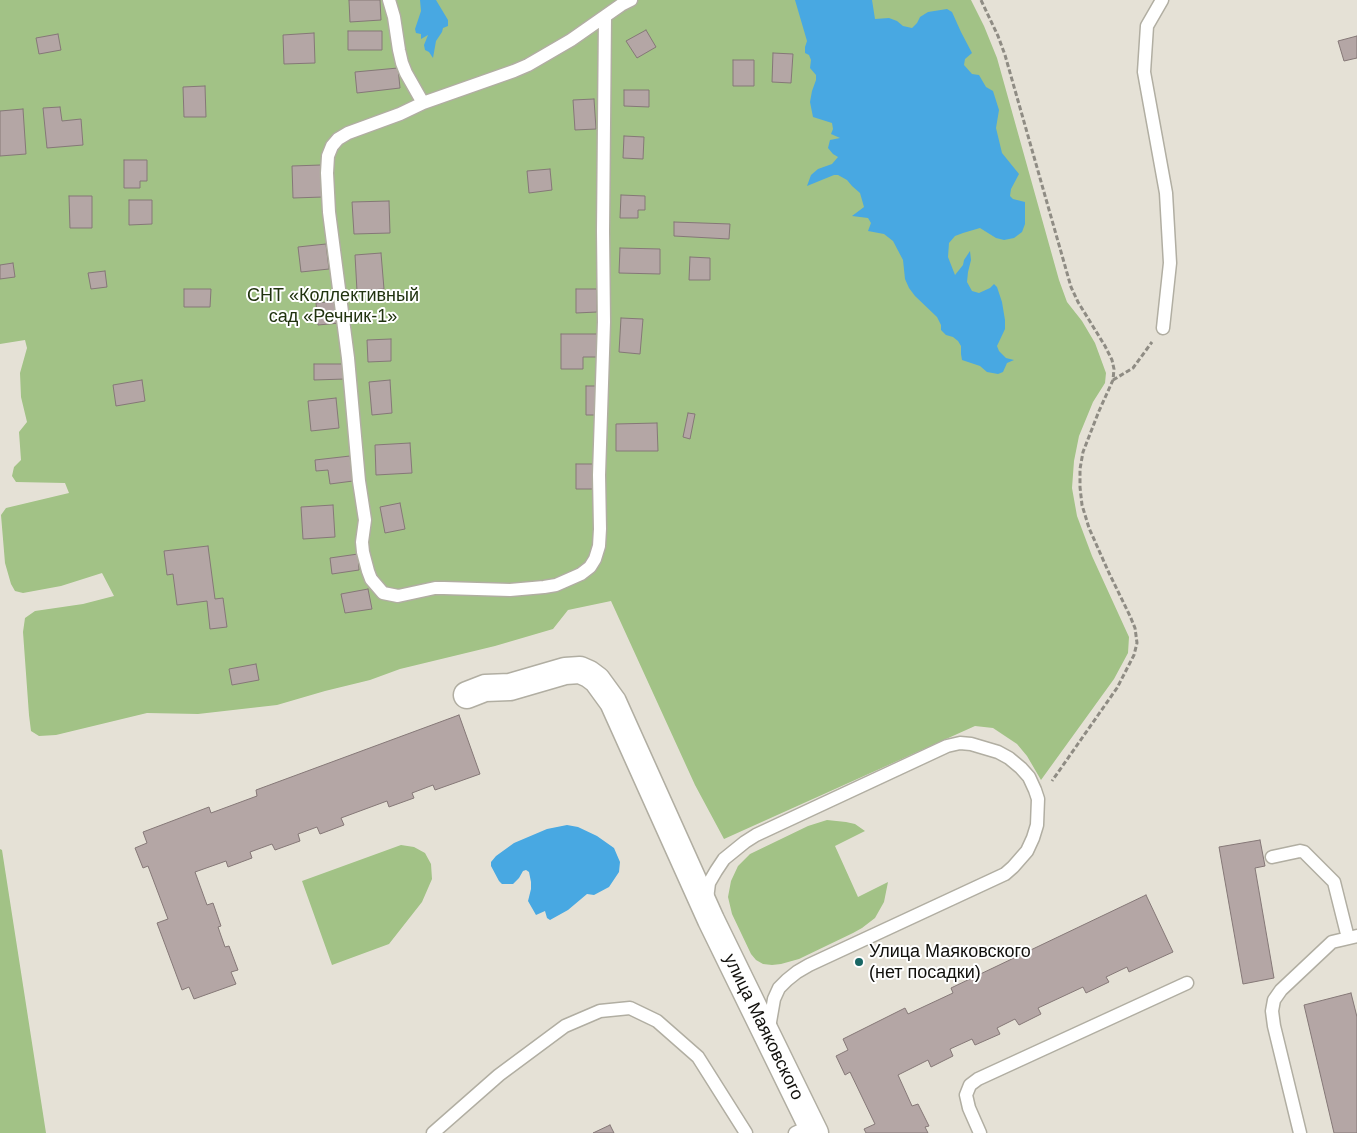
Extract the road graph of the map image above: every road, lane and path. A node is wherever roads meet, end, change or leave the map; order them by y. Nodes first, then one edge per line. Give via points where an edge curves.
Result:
1 (389, 0) edge
2 (981, 0) edge
3 (1162, 0) edge
4 (623, 2) edge
5 (605, 17) junction
6 (423, 103) junction
7 (1162, 328) joint
8 (1113, 380) junction
9 (467, 695) dead end
10 (1038, 799) junction
11 (1272, 857) dead end
12 (711, 920) junction
13 (1352, 937) edge
14 (1187, 983) dead end
15 (776, 1055) junction
16 (807, 1130) edge
17 (433, 1133) edge
18 (746, 1133) edge
19 (980, 1133) edge
20 (1300, 1133) edge

1 - 6 lane via 402,63
2 - 8 path via 1005,55 1071,287 1112,360
3 - 7 lane via 1147,26 1144,72 1166,194 1170,262
4 - 5 lane
5 - 6 lane via 528,65
5 - 6 lane via 599,546 590,567 556,585 519,589 435,588 398,596 383,593 374,585 365,562 362,542 365,520 330,227 328,156 338,139 348,133
7 - 8 path via 1133,368
8 - 10 path via 1083,452 1080,487 1089,528 1135,628 1137,644 1117,688
9 - 12 street, улица Маяковского via 485,688 510,687 565,670 580,670 597,680 612,702
10 - 12 lane via 1029,778 1009,758 971,744 947,746 745,842 724,859 709,883 706,894
10 - 15 lane via 1033,838 1021,860 1006,874 809,965 787,980 779,988 771,1010 771,1035
11 - 13 lane via 1304,852 1334,882
12 - 15 street, улица Маяковского
13 - 20 lane via 1332,942 1274,1000 1274,1026
14 - 19 lane via 978,1079 970,1085 966,1095
15 - 16 street, улица Маяковского
17 - 18 lane via 499,1075 565,1026 600,1011 630,1008 657,1021 698,1058

